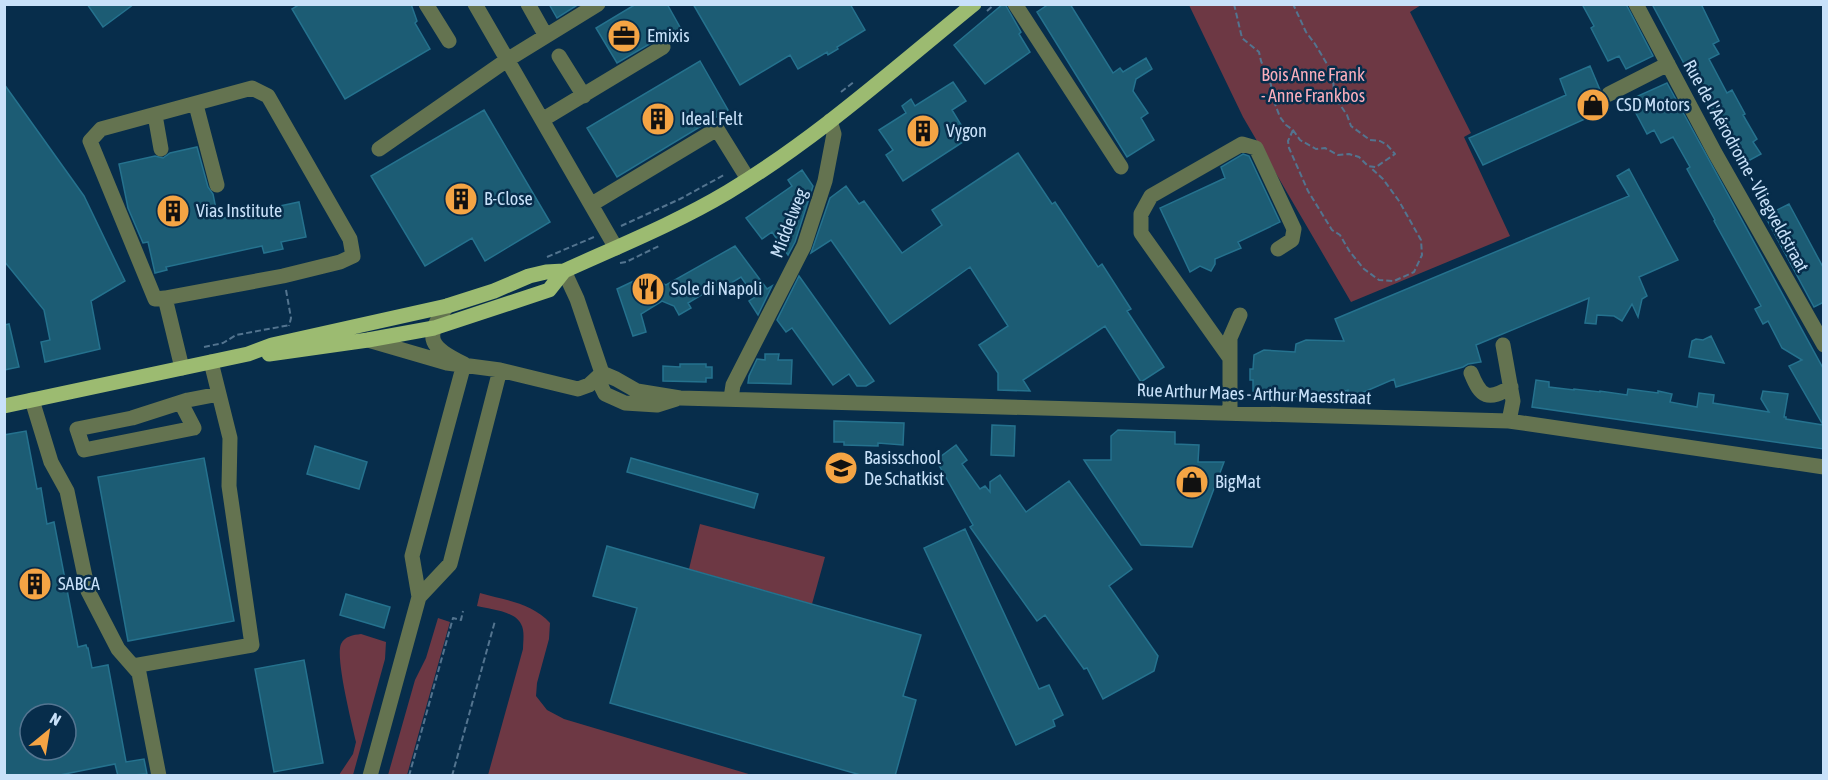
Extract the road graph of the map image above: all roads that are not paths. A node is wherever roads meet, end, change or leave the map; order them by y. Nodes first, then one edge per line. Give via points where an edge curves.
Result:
1 (426, 4) edge
2 (475, 4) edge
3 (528, 4) edge
4 (597, 4) edge
5 (974, 4) edge
6 (1015, 4) edge
7 (1636, 4) edge
8 (546, 36) junction
9 (449, 41) dead end
10 (663, 47) dead end
11 (559, 56) dead end
12 (507, 60) junction
13 (1668, 64) junction
14 (1609, 94) dead end
15 (584, 96) junction
16 (196, 105) junction
17 (155, 115) junction
18 (542, 120) junction
19 (830, 121) junction
20 (161, 149) dead end
21 (379, 149) dead end
22 (1121, 167) dead end
23 (744, 172) junction
24 (217, 185) dead end
25 (592, 204) junction
26 (616, 248) junction
27 (1278, 249) dead end
28 (564, 271) junction
29 (165, 298) junction
30 (447, 306) junction
31 (1240, 315) dead end
32 (434, 328) junction
33 (368, 340) junction
34 (1503, 345) dead end
35 (1824, 345) edge
36 (248, 354) junction
37 (1230, 357) junction
38 (212, 362) junction
39 (464, 364) junction
40 (182, 368) junction
41 (500, 370) junction
42 (602, 373) junction
43 (1471, 373) dead end
44 (1511, 387) junction
45 (219, 394) junction
46 (731, 398) junction
47 (32, 400) junction
48 (181, 403) junction
49 (4, 406) edge
50 (1230, 413) junction
51 (1509, 421) junction
52 (1824, 467) edge
53 (419, 597) junction
54 (133, 666) junction
55 (159, 776) edge
56 (370, 776) edge

1 - 9 street
2 - 12 street
3 - 8 street
4 - 8 street
5 - 19 main road
6 - 22 street
7 - 13 street, Rue de l'Aérodrome - Vliegveldstraat
8 - 12 street
10 - 15 street
11 - 15 street
12 - 18 street
12 - 21 street
13 - 14 street
13 - 35 street, Rue de l'Aérodrome - Vliegveldstraat
15 - 18 street
16 - 17 street
16 - 24 street
16 - 29 street via 252,88 268,96 350,239 353,256 283,276
17 - 20 street
17 - 29 street via 101,129 90,141 155,299
18 - 25 street
19 - 23 main road via 789,152
19 - 46 street, Middelweg via 834,134 825,181 804,246 732,385
23 - 25 street via 717,129
23 - 26 main road via 700,207
25 - 26 street
26 - 28 main road
27 - 37 street via 1292,240 1294,229 1256,148 1242,144 1151,196 1141,214 1141,232
28 - 30 main road via 529,276
28 - 32 main road via 549,290 537,296
28 - 42 street, Rue Arthur Maes - Arthur Maesstraat
29 - 40 street
30 - 32 street
30 - 36 main road via 272,345
31 - 37 street via 1230,338
32 - 33 main road
32 - 39 street via 435,346
33 - 36 main road
33 - 39 street via 447,363
34 - 44 street
36 - 38 main road
37 - 50 street
38 - 40 main road
38 - 45 street
39 - 41 street
39 - 53 street via 412,556
40 - 47 main road
41 - 42 street via 578,389
41 - 53 street via 450,564
42 - 46 street, Rue Arthur Maes - Arthur Maesstraat via 605,394 625,403 657,405 680,398
43 - 44 street via 1477,389 1484,394 1497,395
44 - 51 street
45 - 48 street
45 - 54 street via 230,438 229,486 252,645
46 - 50 street, Rue Arthur Maes - Arthur Maesstraat
47 - 49 main road
47 - 54 street via 51,462 67,491 88,591 118,649
48 - 48 street via 77,429 84,450 194,428
50 - 51 street, Rue Arthur Maes - Arthur Maesstraat
51 - 52 street, Rue Arthur Maes - Arthur Maesstraat
53 - 56 street
54 - 55 street via 139,673

